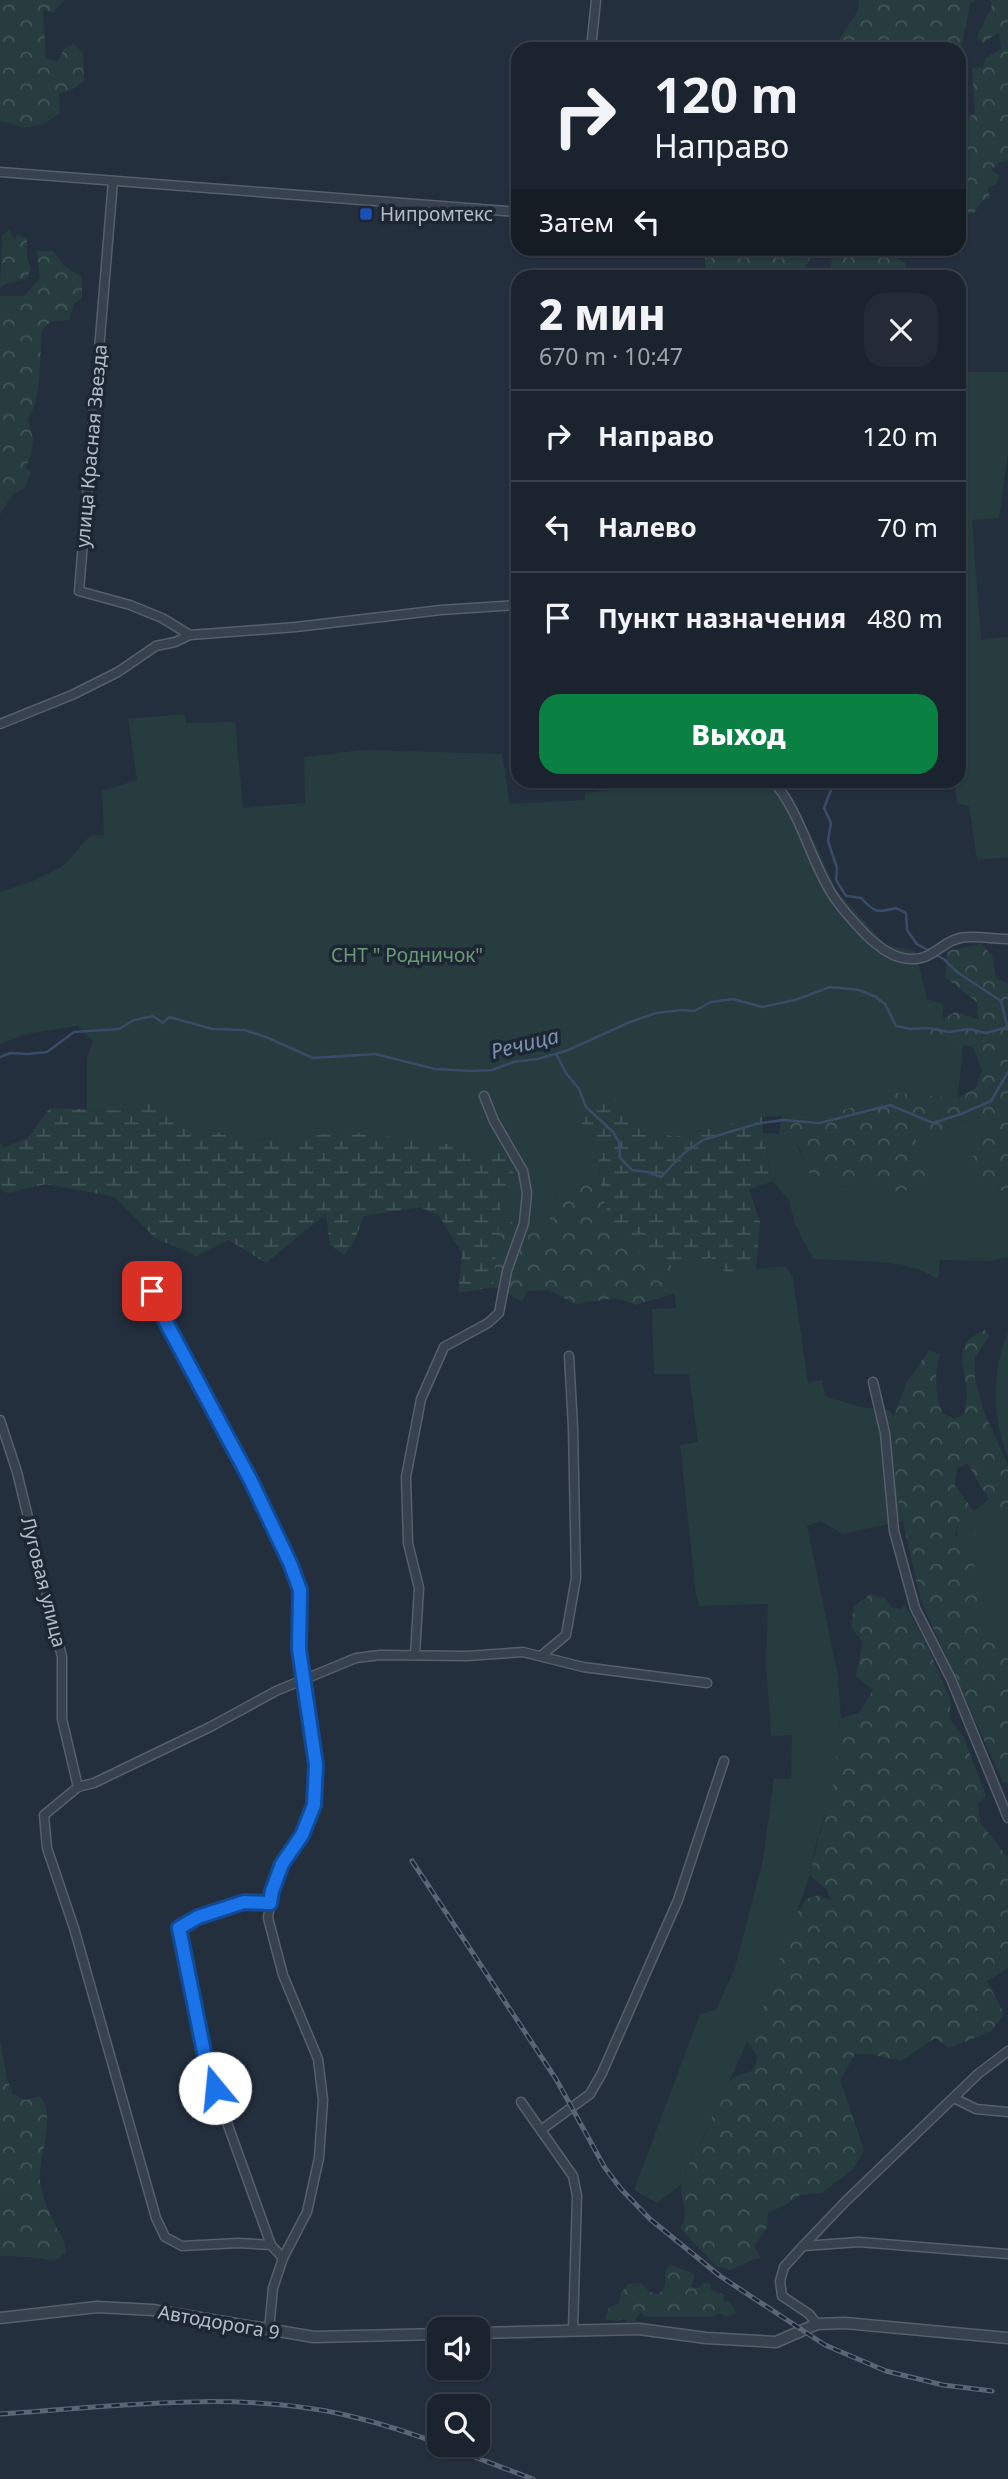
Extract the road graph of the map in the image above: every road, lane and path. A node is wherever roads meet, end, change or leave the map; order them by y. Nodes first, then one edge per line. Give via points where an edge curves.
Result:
1 (596, 0) edge
2 (592, 42) edge
3 (0, 172) edge
4 (113, 181) junction
5 (511, 211) edge
6 (511, 605) edge
7 (190, 635) junction
8 (0, 724) edge
9 (778, 788) edge
10 (1008, 939) edge
11 (484, 1096) dead end
12 (143, 1270) dead end
13 (569, 1356) dead end
14 (873, 1382) dead end
15 (0, 1420) edge
16 (415, 1655) junction
17 (541, 1656) junction
18 (305, 1681) junction
19 (707, 1683) dead end
20 (724, 1761) dead end
21 (78, 1787) junction
22 (1008, 1818) edge
23 (270, 1903) junction
24 (1008, 2051) edge
25 (954, 2098) junction
26 (521, 2102) dead end
27 (1008, 2112) edge
28 (541, 2130) junction
29 (271, 2245) junction
30 (803, 2246) junction
31 (1008, 2254) edge
32 (283, 2258) junction
33 (0, 2318) edge
34 (817, 2324) junction
35 (269, 2330) junction
36 (573, 2330) junction
37 (490, 2333) edge
38 (427, 2334) edge
39 (1008, 2338) edge

1 - 2 street
3 - 4 street
4 - 5 street
4 - 7 street, улица Красная Звезда via 79,591 130,605
6 - 7 street
7 - 8 street via 156,646 72,695
9 - 10 street via 832,894 877,946 895,957 913,959 932,955 960,938
11 - 16 street via 523,1171 527,1194 524,1223 507,1271 499,1313 444,1347 421,1399 407,1477 408,1542 419,1588
12 - 18 street via 290,1563 300,1590 299,1649
13 - 17 street via 576,1578 566,1635
14 - 22 street via 885,1433 894,1531 915,1608 962,1704
15 - 21 street, Луговая улица via 62,1657 62,1719
16 - 17 street via 523,1652
16 - 18 street via 356,1658
17 - 19 street via 583,1667
18 - 21 street via 275,1691 210,1727
18 - 23 street via 316,1765 314,1805 302,1835 282,1864
20 - 28 street via 678,1900 602,2073 590,2094
21 - 29 street via 44,1815 47,1848 156,2218 165,2237 182,2246
23 - 29 street via 244,1902 179,1928 207,2067
23 - 32 street via 272,1938 318,2059 323,2100 319,2158 307,2212
24 - 25 street
25 - 27 street via 976,2109
25 - 30 street
26 - 28 street
28 - 36 street via 573,2176 577,2196
29 - 32 street
30 - 31 street via 859,2242
30 - 34 street via 784,2267 782,2295
32 - 35 street via 273,2288
33 - 35 street, Автодорога 9 via 97,2306 153,2310
34 - 36 street via 776,2342 639,2329
34 - 39 street
35 - 38 street, Автодорога 9 via 314,2337
36 - 37 street

